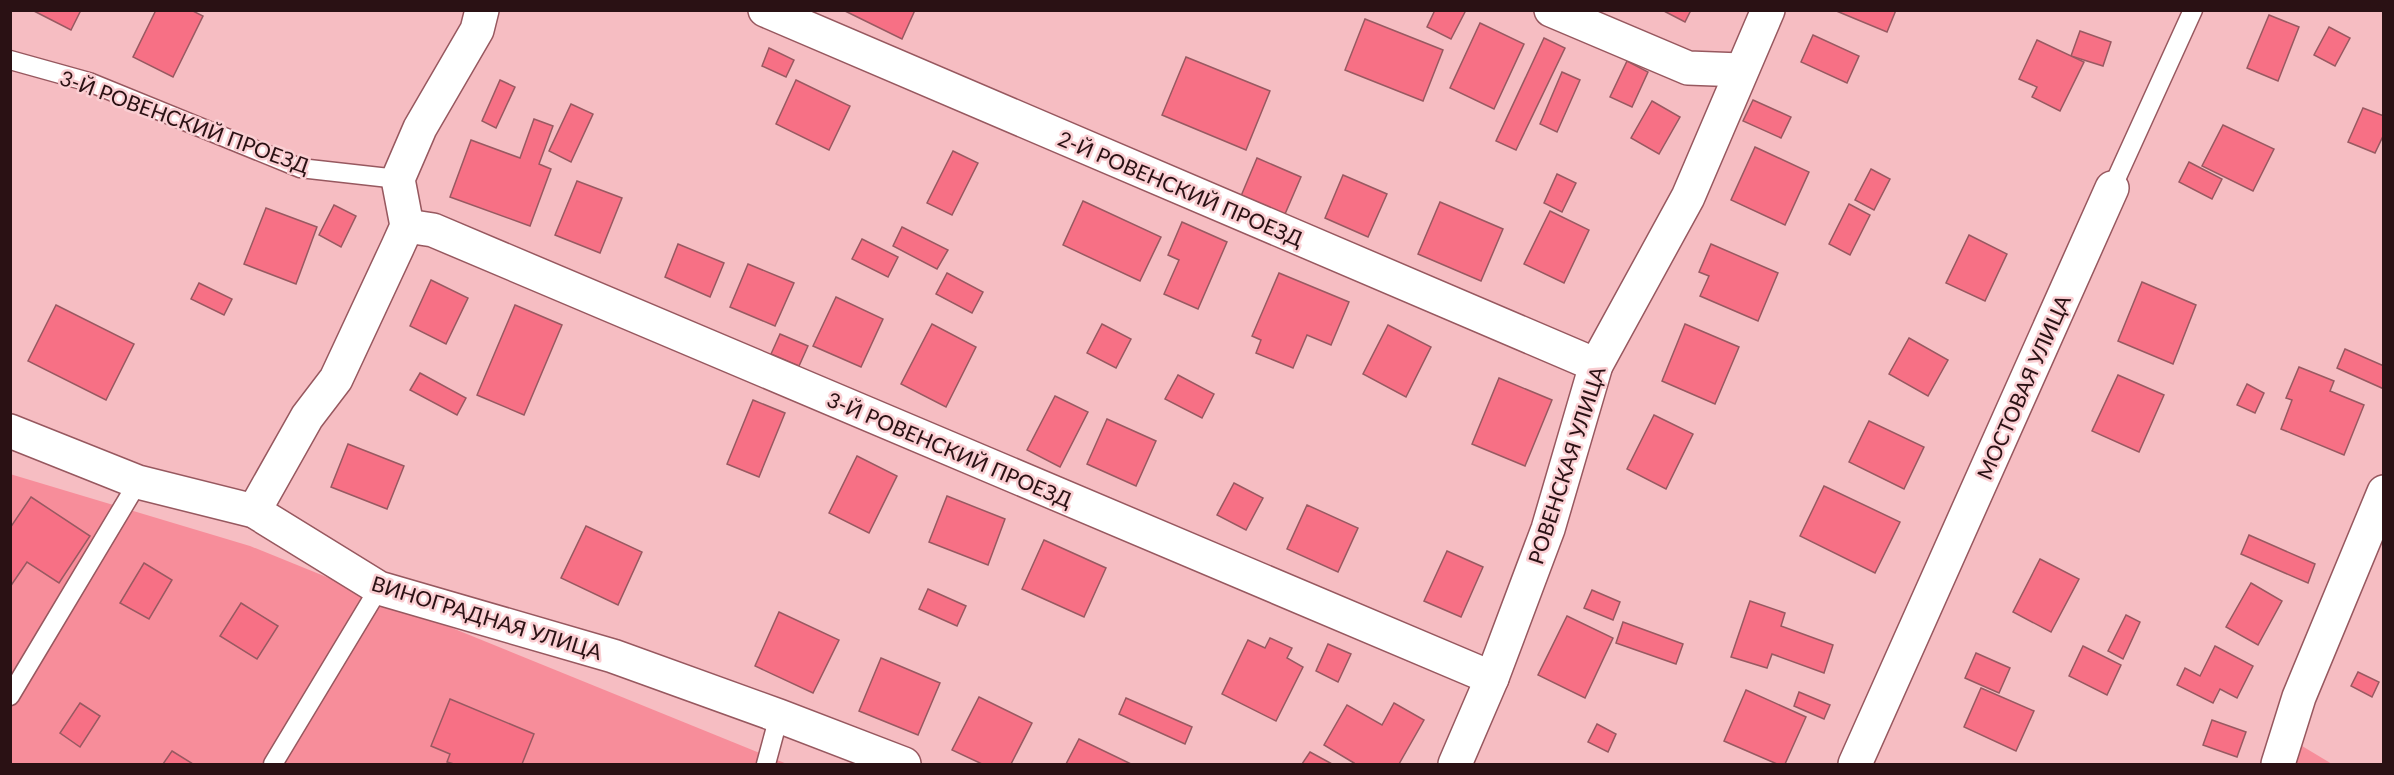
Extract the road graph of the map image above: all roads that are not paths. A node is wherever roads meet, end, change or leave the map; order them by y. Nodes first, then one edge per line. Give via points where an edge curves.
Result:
1 (482, 10) edge
2 (765, 10) edge
3 (1551, 10) edge
4 (1768, 10) edge
5 (2193, 10) edge
6 (10, 60) edge
7 (1742, 70) junction
8 (398, 179) junction
9 (2112, 188) joint
10 (407, 226) junction
11 (1596, 365) junction
12 (10, 431) edge
13 (138, 482) junction
14 (2384, 492) edge
15 (254, 511) junction
16 (379, 588) junction
17 (1492, 678) junction
18 (10, 696) edge
19 (780, 716) junction
20 (868, 757) edge
21 (273, 765) edge
22 (766, 765) edge
23 (904, 765) edge
24 (1455, 765) edge
25 (1855, 765) edge
26 (2278, 765) edge

1 - 8 street via 477,30 420,128
2 - 11 street, 2-Й РОВЕНСКИЙ ПРОЕЗД
3 - 7 street via 1688,68
4 - 7 street, РОВЕНСКАЯ УЛИЦА
5 - 9 lane, МОСТОВАЯ УЛИЦА
6 - 8 lane, 3-Й РОВЕНСКИЙ ПРОЕЗД via 89,82 300,168
7 - 11 street, РОВЕНСКАЯ УЛИЦА via 1688,197
8 - 10 street
9 - 25 street, МОСТОВАЯ УЛИЦА
10 - 15 street via 336,379 307,417
10 - 17 street, 3-Й РОВЕНСКИЙ ПРОЕЗД via 433,230
11 - 17 street, РОВЕНСКАЯ УЛИЦА via 1548,529
12 - 13 street, ВИНОГРАДНАЯ УЛИЦА
13 - 15 street, ВИНОГРАДНАЯ УЛИЦА
13 - 18 lane
14 - 26 street via 2299,697
15 - 16 street, ВИНОГРАДНАЯ УЛИЦА
16 - 19 street, ВИНОГРАДНАЯ УЛИЦА via 613,656
16 - 21 lane
17 - 24 street, РОВЕНСКАЯ УЛИЦА
19 - 20 street, ВИНОГРАДНАЯ УЛИЦА
19 - 22 lane
20 - 23 street, ВИНОГРАДНАЯ УЛИЦА

